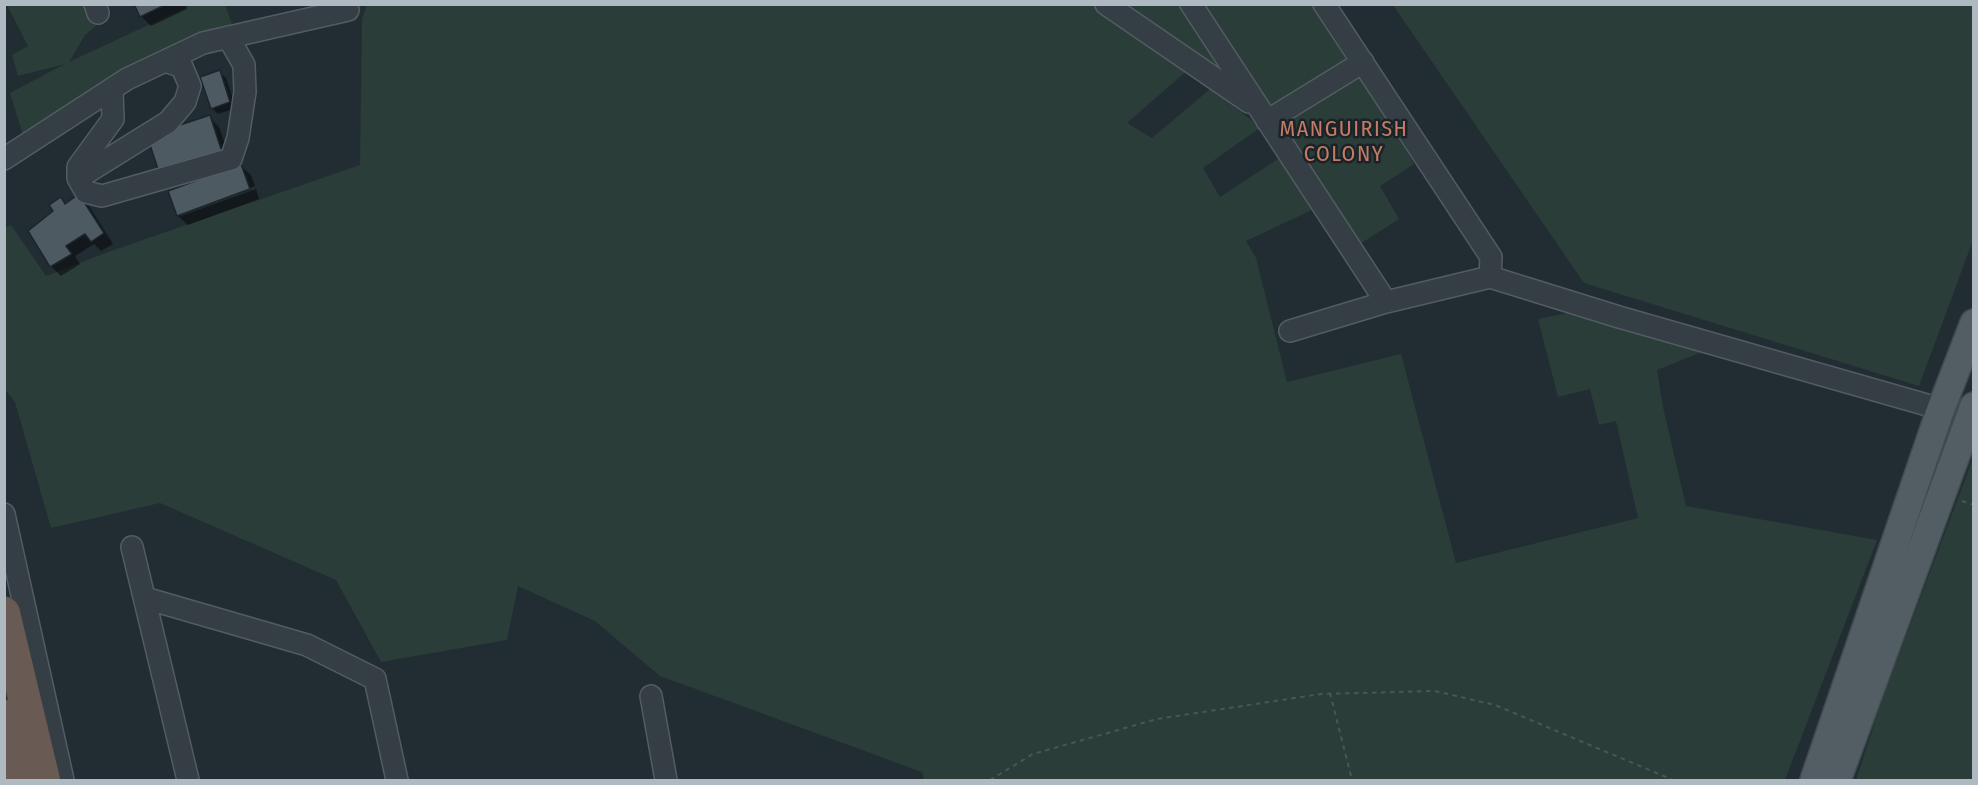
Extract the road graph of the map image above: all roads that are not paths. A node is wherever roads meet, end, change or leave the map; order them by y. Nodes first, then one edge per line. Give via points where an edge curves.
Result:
1 (1106, 4) edge
2 (1191, 4) edge
3 (1324, 4) edge
4 (348, 10) dead end
5 (228, 37) junction
6 (165, 61) junction
7 (1364, 62) junction
8 (112, 90) junction
9 (1262, 114) junction
10 (4, 159) edge
11 (78, 178) junction
12 (1490, 277) junction
13 (1386, 302) junction
14 (1974, 323) edge
15 (1290, 331) dead end
16 (1974, 404) edge
17 (1941, 410) junction
18 (1963, 436) junction
19 (4, 514) edge
20 (132, 547) dead end
21 (145, 598) junction
22 (4, 613) edge
23 (651, 696) dead end
24 (4, 716) edge
25 (20, 780) edge
26 (44, 780) edge
27 (63, 780) edge
28 (188, 780) edge
29 (397, 780) edge
30 (666, 780) edge
31 (1814, 780) edge
32 (1837, 780) edge

1 - 9 street
2 - 9 street
3 - 7 street
4 - 5 street
5 - 6 street via 203,43
5 - 11 street via 243,65 245,92 231,159 102,196 86,192
6 - 8 street
6 - 11 street via 182,67 190,86 185,102 168,122
7 - 9 street
7 - 12 street via 1491,257
8 - 10 street
8 - 11 street via 113,119 78,167
9 - 13 street
12 - 13 street
12 - 17 street
13 - 15 street
14 - 17 main road
16 - 17 main road
16 - 18 main road
17 - 18 main road
17 - 31 main road
18 - 32 main road
19 - 27 street
20 - 21 street
21 - 28 street
21 - 29 street via 307,645 375,679
22 - 26 highway
23 - 30 street
24 - 25 highway

